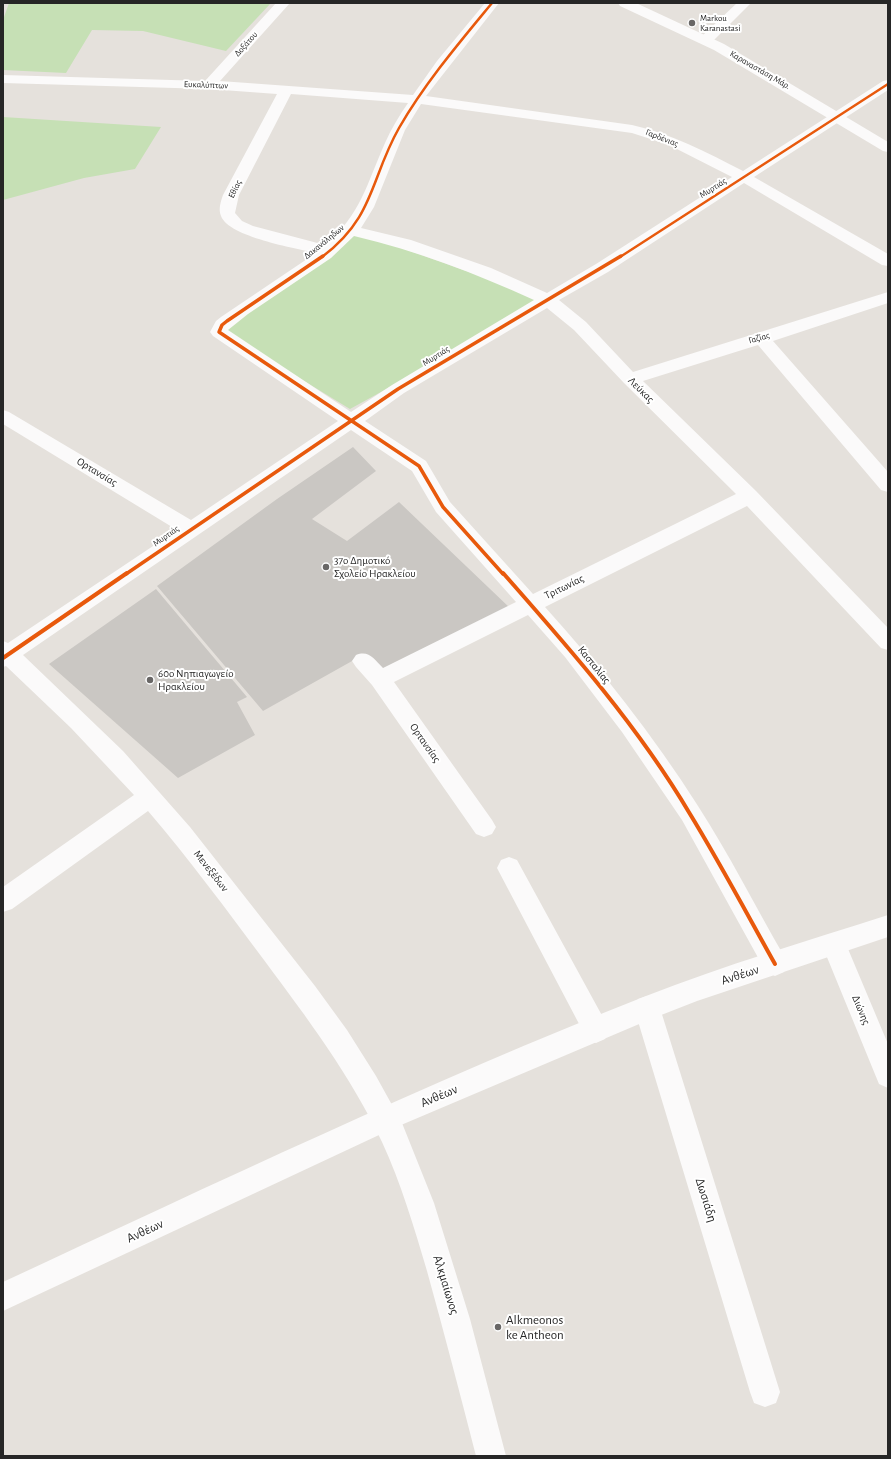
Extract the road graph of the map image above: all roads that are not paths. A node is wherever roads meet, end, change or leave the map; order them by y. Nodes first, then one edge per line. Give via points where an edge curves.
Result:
1 (282, 3) edge
2 (492, 3) edge
3 (626, 3) edge
4 (744, 3) edge
5 (706, 40) junction
6 (3, 79) edge
7 (888, 84) edge
8 (210, 85) junction
9 (286, 90) junction
10 (412, 98) junction
11 (838, 117) junction
12 (888, 148) edge
13 (744, 178) junction
14 (351, 230) junction
15 (328, 251) junction
16 (888, 261) edge
17 (888, 297) edge
18 (548, 300) junction
19 (761, 338) junction
20 (630, 379) junction
21 (3, 416) edge
22 (350, 421) junction
23 (888, 485) edge
24 (749, 496) junction
25 (191, 528) junction
26 (529, 605) junction
27 (885, 634) edge
28 (5, 654) edge
29 (362, 661) dead end
30 (380, 679) junction
31 (150, 797) junction
32 (484, 827) dead end
33 (509, 868) dead end
34 (3, 901) edge
35 (888, 926) edge
36 (834, 945) junction
37 (775, 964) junction
38 (647, 1008) junction
39 (596, 1030) junction
40 (888, 1075) edge
41 (385, 1119) junction
42 (3, 1297) edge
43 (765, 1392) dead end
44 (492, 1456) edge

1 - 8 street, Δοξάτου
2 - 10 street, Δακανάληδων
3 - 5 street, Καραναστάση Μάρ.
4 - 5 street
5 - 11 street, Καραναστάση Μάρ.
6 - 8 street, Ευκαλύπτων
7 - 11 street, Μυρτιάς
8 - 9 street, Ευκαλύπτων
9 - 10 street, Ευκαλύπτων
9 - 15 street, Εθίας via 231,195 228,214 246,229
10 - 13 street, Γαρδένιας via 642,131 674,142
10 - 14 street, Δακανάληδων via 364,211
11 - 12 street, Καραναστάση Μάρ.
11 - 13 street, Μυρτιάς
13 - 16 street, Γαρδένιας via 795,204
13 - 18 street, Μυρτιάς
14 - 15 street, Δακανάληδων
14 - 18 street, Λεύκας via 405,243 459,262
15 - 22 street, Δακανάληδων via 227,320 219,332
17 - 19 street, Γαζίας
18 - 20 street, Λεύκας via 580,326
18 - 22 street, Μυρτιάς via 432,367
19 - 20 street, Γαζίας
19 - 23 street
20 - 24 street, Λεύκας
21 - 25 street, Ορτανσίας
22 - 25 street, Μυρτιάς
22 - 26 street, Κασταλίας via 419,466 443,507
24 - 26 street, Τριτωνίας
24 - 27 street, Λεύκας
25 - 28 street, Μυρτιάς
26 - 30 street, Τριτωνίας
26 - 37 street, Κασταλίας via 572,651 630,725 690,813
28 - 31 street, Μενεξέδων via 75,718
29 - 30 street, Ορτανσίας
30 - 32 street, Ορτανσίας
31 - 34 street
31 - 41 street, Μενεξέδων via 242,911 330,1029
33 - 39 street
35 - 36 street, Ανθέων
36 - 37 street, Ανθέων
36 - 40 street, Διώνης
37 - 38 street, Ανθέων
38 - 39 street, Ανθέων
38 - 43 street, Δωσιάδη
39 - 41 street, Ανθέων
41 - 42 street, Ανθέων
41 - 44 street, Αλκμαίωνος via 418,1195 458,1328

